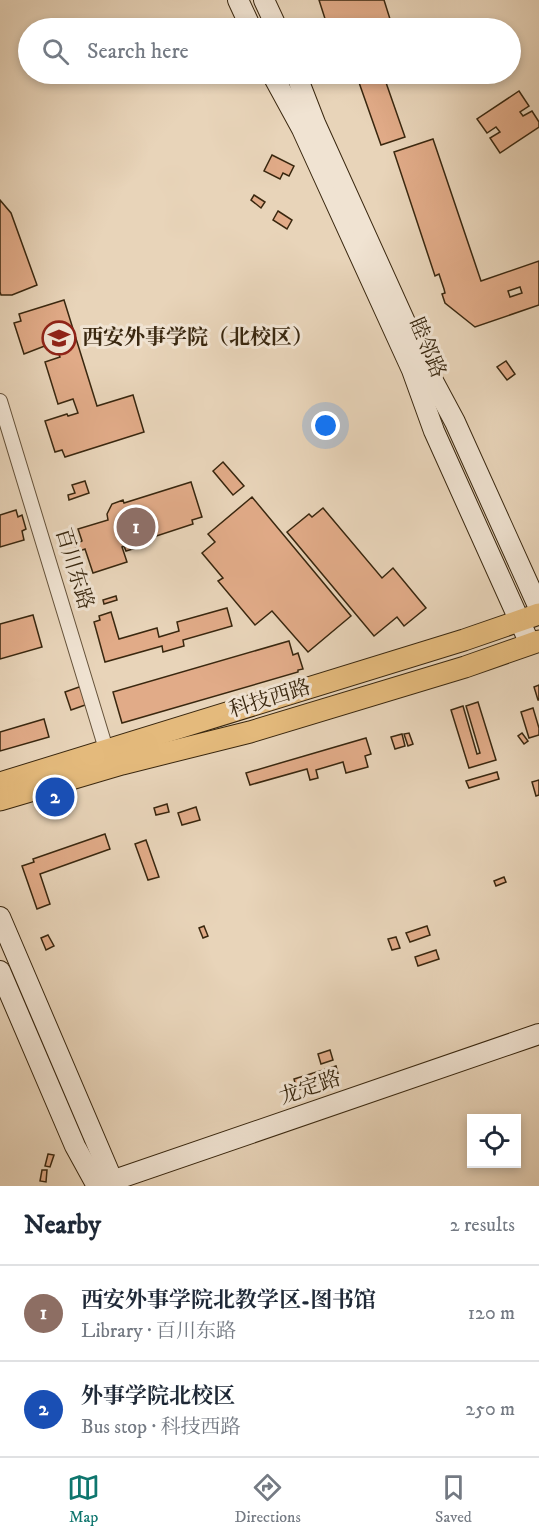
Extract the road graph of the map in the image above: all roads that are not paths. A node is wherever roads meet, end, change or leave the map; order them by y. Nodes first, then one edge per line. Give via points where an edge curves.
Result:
1 (238, 0) edge
2 (264, 0) edge
3 (246, 18) edge
4 (272, 18) edge
5 (277, 84) edge
6 (300, 84) edge
7 (0, 401) edge
8 (14, 447) junction
9 (0, 451) edge
10 (539, 608) edge
11 (529, 617) edge
12 (535, 643) edge
13 (106, 749) junction
14 (0, 783) edge
15 (0, 800) edge
16 (0, 917) edge
17 (0, 971) edge
18 (539, 1034) edge
19 (106, 1185) edge

1 - 3 street
2 - 4 street
5 - 11 street, 睦邻路 via 302,129 402,349 434,432
6 - 10 street, 睦邻路 via 425,366 455,422
7 - 8 street, 百川东路
8 - 9 street
8 - 13 street, 百川东路
11 - 12 street, 睦邻路
11 - 13 main road, 科技西路
12 - 15 main road, 科技西路 via 250,732
13 - 14 main road, 科技西路
16 - 19 street
17 - 19 street via 75,1146
18 - 19 street, 龙定路

